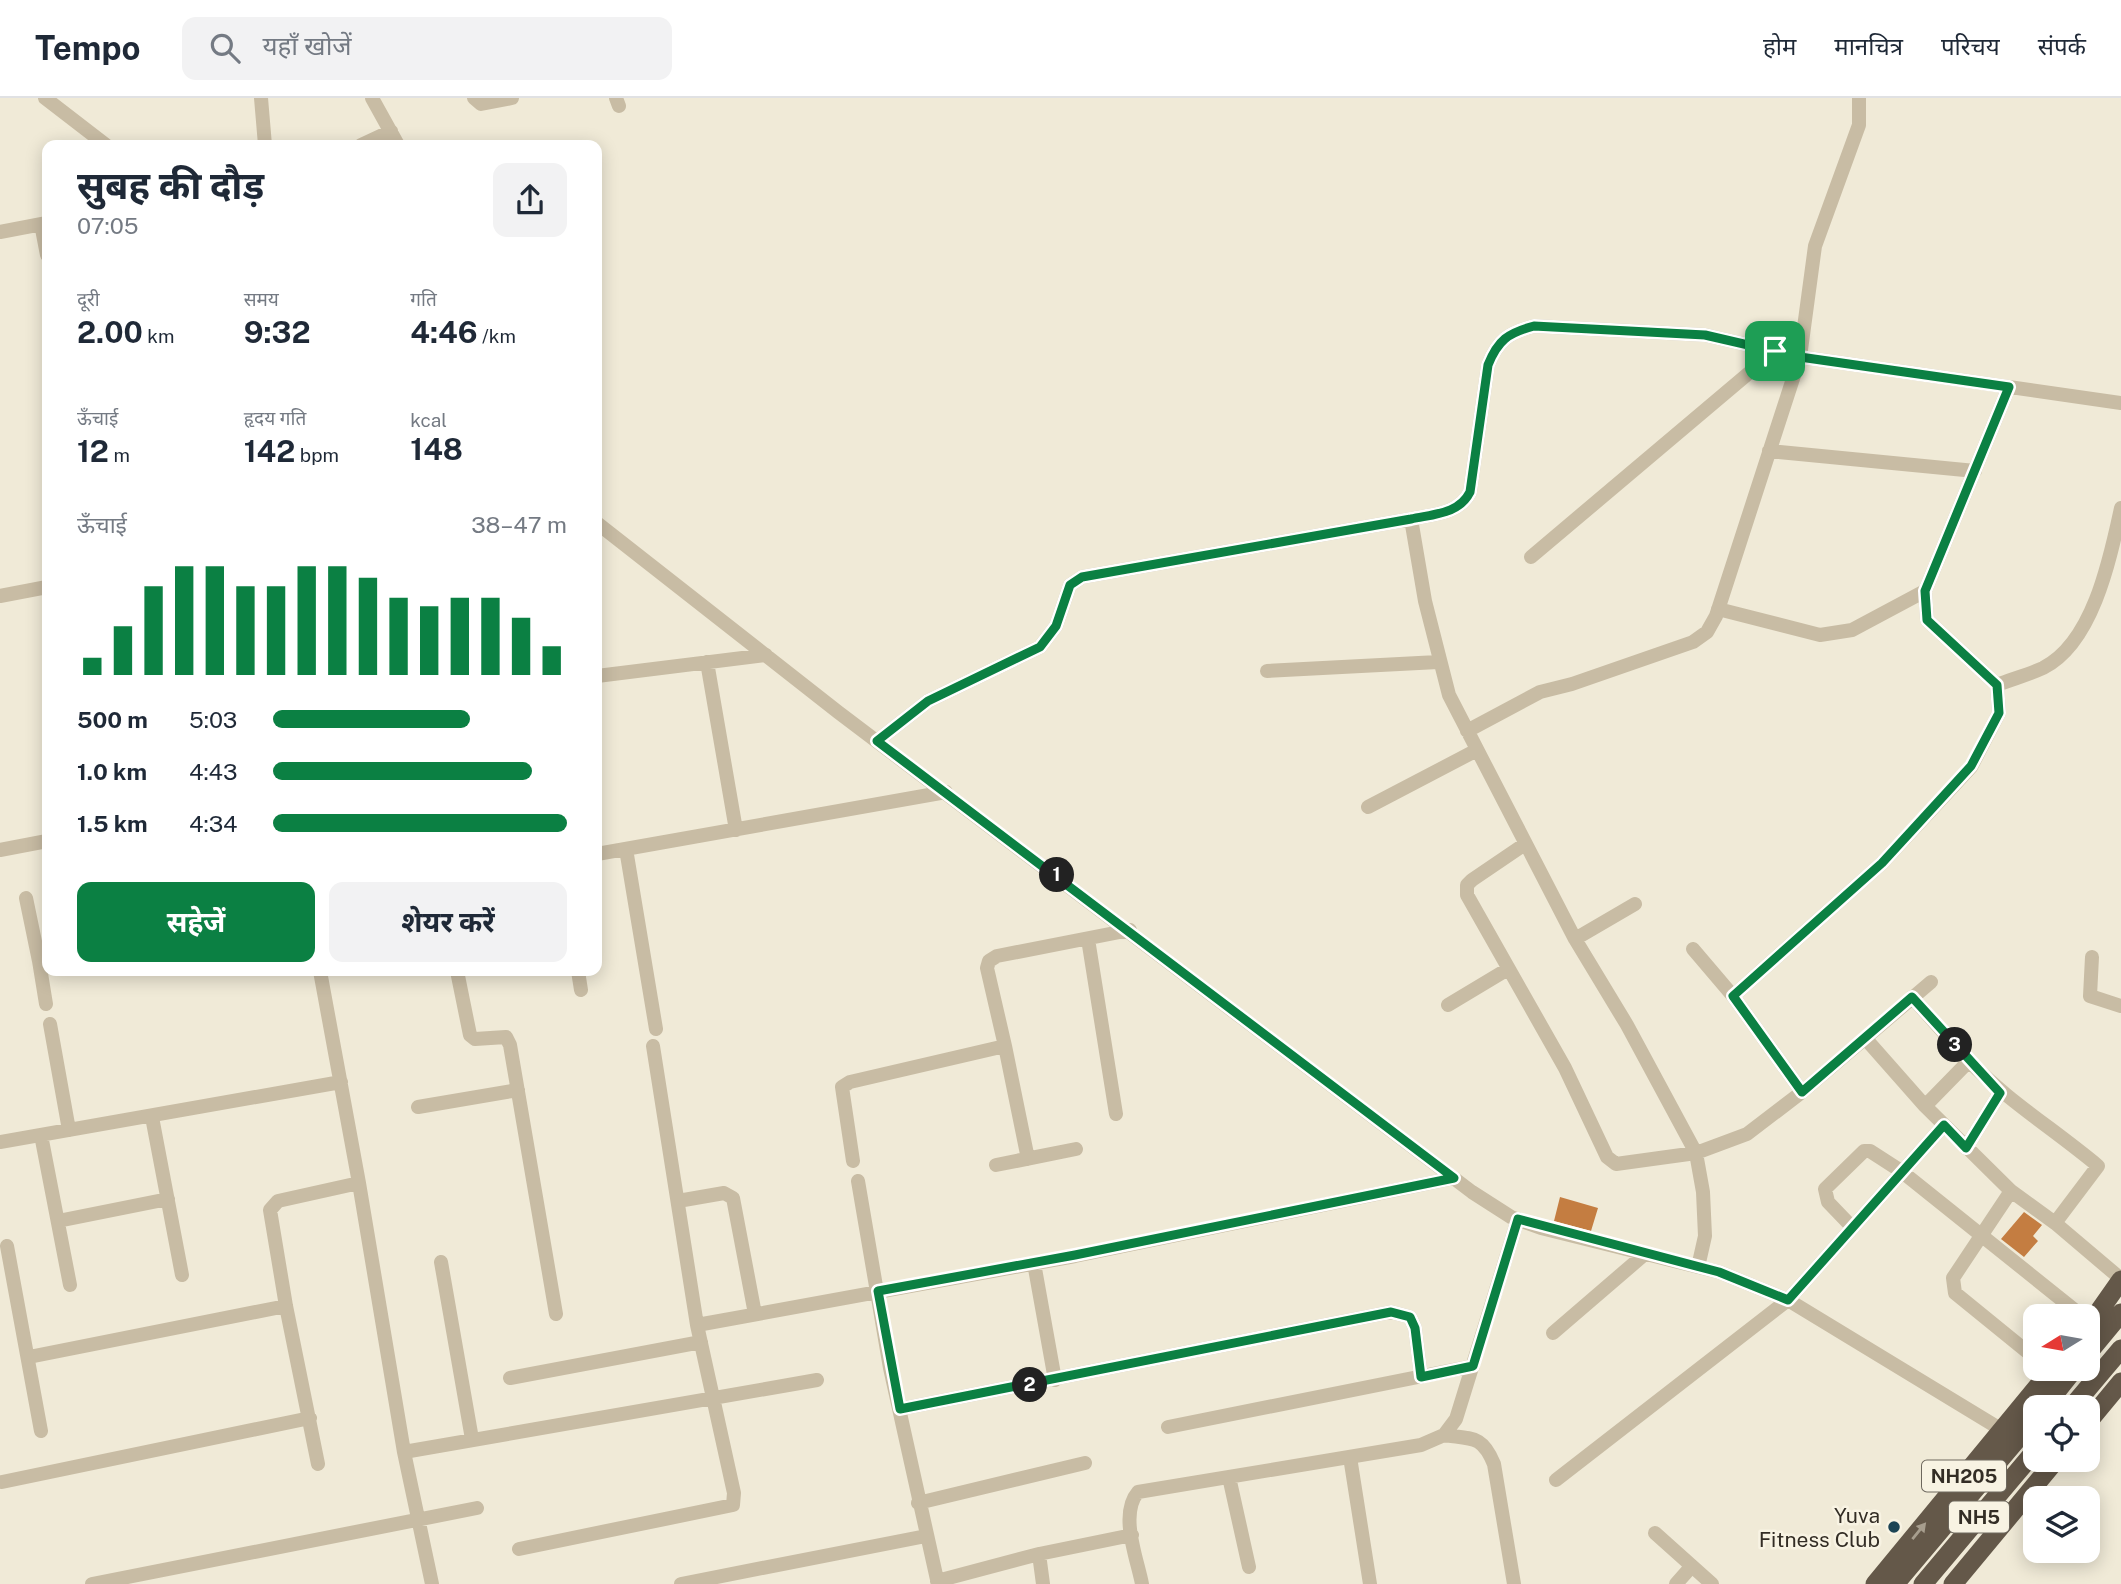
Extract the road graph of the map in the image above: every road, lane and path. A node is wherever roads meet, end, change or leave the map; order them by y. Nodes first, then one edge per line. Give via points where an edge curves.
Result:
1 (45, 98) edge
2 (261, 98) edge
3 (372, 98) edge
4 (474, 98) edge
5 (512, 98) edge
6 (1859, 98) edge
7 (391, 131) junction
8 (100, 140) edge
9 (265, 140) edge
10 (372, 140) edge
11 (396, 140) edge
12 (42, 224) edge
13 (0, 232) edge
14 (1775, 351) junction
15 (1800, 357) junction
16 (2009, 387) junction
17 (2121, 403) edge
18 (1769, 451) junction
19 (1975, 471) junction
20 (2121, 508) edge
21 (1411, 519) junction
22 (602, 527) edge
23 (1531, 557) dead end
24 (42, 588) edge
25 (1925, 591) junction
26 (0, 596) edge
27 (1718, 609) junction
28 (766, 654) junction
29 (707, 662) junction
30 (1438, 663) junction
31 (1266, 671) dead end
32 (602, 675) edge
33 (1997, 685) junction
34 (1467, 730) junction
35 (877, 741) junction
36 (1477, 750) junction
37 (946, 792) junction
38 (1368, 807) dead end
39 (736, 830) junction
40 (42, 842) edge
41 (1525, 844) junction
42 (626, 849) junction
43 (0, 850) edge
44 (602, 854) edge
45 (26, 898) dead end
46 (1635, 904) dead end
47 (1130, 930) junction
48 (1088, 939) junction
49 (1575, 939) junction
50 (1693, 949) dead end
51 (42, 957) edge
52 (2092, 957) dead end
53 (1508, 970) junction
54 (44, 976) edge
55 (321, 976) edge
56 (458, 976) edge
57 (579, 976) edge
58 (1931, 982) dead end
59 (581, 990) dead end
60 (1733, 996) junction
61 (1912, 997) junction
62 (46, 1004) dead end
63 (1448, 1005) dead end
64 (2121, 1006) edge
65 (50, 1024) dead end
66 (656, 1029) dead end
67 (1865, 1038) junction
68 (653, 1046) dead end
69 (1005, 1046) junction
70 (1969, 1061) junction
71 (341, 1082) junction
72 (518, 1090) junction
73 (1802, 1092) junction
74 (2000, 1093) junction
75 (1925, 1106) junction
76 (418, 1107) dead end
77 (1116, 1114) dead end
78 (152, 1116) junction
79 (1944, 1125) junction
80 (69, 1130) junction
81 (41, 1135) junction
82 (0, 1142) edge
83 (1966, 1148) junction
84 (1076, 1149) dead end
85 (1696, 1153) junction
86 (1028, 1159) junction
87 (853, 1161) dead end
88 (996, 1165) dead end
89 (1901, 1171) junction
90 (1454, 1178) junction
91 (858, 1181) dead end
92 (359, 1184) junction
93 (2011, 1191) junction
94 (167, 1199) junction
95 (678, 1201) junction
96 (1518, 1219) junction
97 (58, 1221) junction
98 (2055, 1223) junction
99 (1852, 1227) junction
100 (1983, 1236) junction
101 (7, 1246) dead end
102 (1646, 1253) junction
103 (441, 1262) dead end
104 (1034, 1263) junction
105 (1698, 1267) junction
106 (182, 1275) dead end
107 (2121, 1279) edge
108 (70, 1285) dead end
109 (878, 1291) junction
110 (1788, 1300) junction
111 (2066, 1304) edge
112 (2100, 1305) edge
113 (285, 1306) junction
114 (2121, 1313) edge
115 (556, 1314) dead end
116 (755, 1314) junction
117 (697, 1325) junction
118 (1553, 1333) dead end
119 (2100, 1338) edge
120 (701, 1342) junction
121 (2023, 1348) edge
122 (2121, 1349) edge
123 (29, 1357) junction
124 (1473, 1366) junction
125 (1421, 1377) junction
126 (510, 1378) dead end
127 (817, 1380) dead end
128 (1055, 1380) junction
129 (2041, 1381) edge
130 (2065, 1381) edge
131 (2121, 1382) edge
132 (2054, 1395) edge
133 (2082, 1395) edge
134 (713, 1400) junction
135 (2100, 1407) edge
136 (900, 1409) junction
137 (310, 1418) junction
138 (1168, 1427) dead end
139 (2002, 1430) junction
140 (41, 1432) dead end
141 (2023, 1432) edge
142 (1444, 1435) junction
143 (472, 1439) junction
144 (404, 1452) junction
145 (1350, 1457) junction
146 (1084, 1463) dead end
147 (318, 1464) dead end
148 (2023, 1465) edge
149 (2046, 1472) edge
150 (1229, 1477) junction
151 (1556, 1480) dead end
152 (2, 1482) edge
153 (918, 1503) junction
154 (477, 1508) dead end
155 (419, 1519) junction
156 (1655, 1533) dead end
157 (1132, 1535) junction
158 (926, 1536) junction
159 (519, 1549) dead end
160 (1039, 1554) junction
161 (1249, 1567) dead end
162 (1691, 1567) junction
163 (937, 1582) edge
164 (92, 1584) edge
165 (432, 1584) edge
166 (681, 1584) edge
167 (1043, 1584) edge
168 (1142, 1584) edge
169 (1370, 1584) edge
170 (1514, 1584) edge
171 (1676, 1584) edge
172 (1712, 1584) edge
173 (1875, 1584) edge
174 (1895, 1584) edge
175 (1923, 1584) edge
176 (1953, 1584) edge

1 - 8 street
2 - 9 street
3 - 7 street
4 - 5 street via 490,105
6 - 15 street via 1858,125 1815,246
7 - 10 street
7 - 11 street
12 - 13 street
14 - 15 street
14 - 21 street via 1705,335 1534,326 1509,333 1495,347 1488,365 1470,492 1464,504
14 - 23 street
15 - 16 street
15 - 18 street
16 - 17 street
16 - 19 street
18 - 19 street
18 - 27 street
19 - 25 street
20 - 33 street via 2108,565 2076,641 2044,667
21 - 30 street
21 - 35 street via 1082,577 1070,585 1056,626 1040,647 928,701
22 - 28 street
24 - 26 street
25 - 27 street via 1852,630 1819,635
25 - 33 street via 1927,620
27 - 34 street via 1707,632 1693,642 1540,692
28 - 29 street
28 - 35 street
29 - 32 street
29 - 39 street
30 - 31 street
30 - 34 street
33 - 60 street via 1999,713 1971,766 1882,863
34 - 36 street
35 - 37 street
36 - 38 street
36 - 41 street
37 - 39 street
37 - 47 street
39 - 42 street
40 - 43 street
41 - 49 street
41 - 53 street via 1467,885 1470,902
42 - 44 street
42 - 66 street
45 - 51 street
46 - 49 street
47 - 48 street
47 - 90 street
48 - 69 street via 989,961
48 - 77 street
49 - 85 street
50 - 60 street
52 - 64 street via 2090,996
53 - 63 street
53 - 85 street via 1565,1068 1607,1157 1627,1165
54 - 62 street
55 - 71 street
56 - 72 street via 470,1035 475,1039 506,1037
57 - 59 street
58 - 61 street
60 - 73 street
61 - 67 street
61 - 70 street
65 - 80 street
67 - 73 street
67 - 75 street
68 - 95 street
69 - 86 street
69 - 87 street via 842,1087
70 - 74 street
70 - 75 street
71 - 78 street
71 - 92 street
72 - 76 street
72 - 115 street
73 - 85 street via 1747,1134
74 - 83 street
74 - 98 street via 2045,1122 2098,1166
75 - 79 street
78 - 80 street
78 - 94 street
79 - 83 street
79 - 89 street
80 - 81 street
81 - 82 street
81 - 97 street
83 - 93 street
84 - 86 street
85 - 105 street via 1705,1236
86 - 88 street
89 - 99 street
89 - 99 street via 1864,1151 1829,1183 1825,1189 1828,1202
89 - 100 street
90 - 96 street
90 - 104 street
91 - 109 street
92 - 113 street via 278,1201 270,1210
92 - 144 street
93 - 98 street
93 - 100 street
94 - 97 street
94 - 106 street
95 - 116 street via 724,1193 733,1198
95 - 117 street
96 - 102 street
96 - 124 street
97 - 108 street
98 - 107 street
99 - 110 street
100 - 111 street
100 - 121 street via 1952,1286
101 - 123 street
102 - 105 street
102 - 118 street
103 - 143 street
104 - 109 street
104 - 128 street
105 - 110 street
107 - 112 highway
109 - 116 street
109 - 136 street
110 - 139 street
110 - 151 street
113 - 123 street
113 - 137 street
114 - 119 highway
116 - 117 street
117 - 120 street
120 - 126 street
120 - 134 street
122 - 133 highway
123 - 140 street
124 - 125 street
124 - 142 street via 1456,1419
125 - 128 street via 1410,1317 1391,1312
125 - 138 street
127 - 134 street
128 - 136 street
129 - 139 highway, NH205
130 - 132 highway
131 - 135 highway
134 - 143 street
134 - 159 street via 733,1505
136 - 153 street
137 - 147 street
137 - 152 street
173 -> 139 highway, NH205
141 - 174 highway, NH5
142 - 145 street via 1420,1445
142 - 170 street via 1479,1440 1487,1448 1494,1464
143 - 144 street
144 - 155 street
145 - 150 street
145 - 169 street
146 - 153 street
148 - 175 highway, NH5
149 - 176 highway, NH205
150 - 157 street via 1138,1492 1129,1514
150 - 161 street
153 - 158 street
154 - 155 street
155 - 164 street
155 - 165 street
156 - 162 street
157 - 160 street
157 - 168 street
158 - 163 street
158 - 166 street
160 - 163 street
160 - 167 street
162 - 171 street
162 - 172 street

